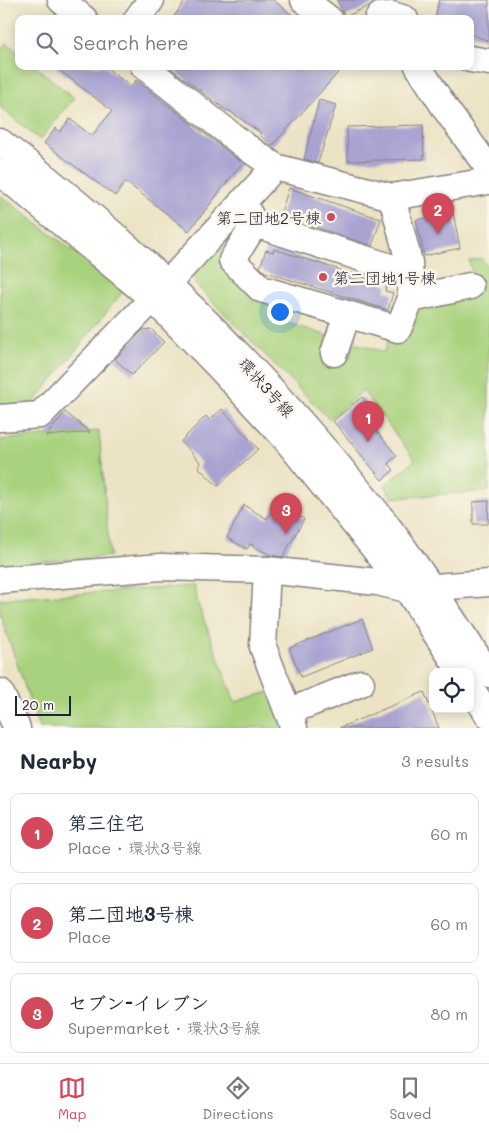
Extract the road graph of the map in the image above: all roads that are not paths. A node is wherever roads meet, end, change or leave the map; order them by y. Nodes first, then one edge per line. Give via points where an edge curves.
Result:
1 (61, 0) edge
2 (151, 0) edge
3 (304, 0) edge
4 (79, 15) edge
5 (140, 15) edge
6 (324, 15) edge
7 (474, 60) edge
8 (489, 62) edge
9 (149, 70) edge
10 (420, 70) edge
11 (0, 142) edge
12 (275, 167) junction
13 (489, 169) edge
14 (0, 172) edge
15 (489, 181) edge
16 (392, 197) junction
17 (249, 213) junction
18 (410, 286) junction
19 (470, 286) dead end
20 (160, 291) junction
21 (347, 315) junction
22 (334, 353) dead end
23 (0, 418) edge
24 (267, 570) junction
25 (0, 580) edge
26 (489, 583) edge
27 (419, 588) junction
28 (459, 668) edge
29 (489, 674) edge
30 (361, 684) dead end
31 (0, 692) edge
32 (474, 693) edge
33 (489, 716) edge
34 (291, 720) edge
35 (17, 728) edge

1 - 4 street
2 - 5 street
3 - 6 street
7 - 8 street
9 - 12 street
10 - 13 street
11 - 20 street, 環状3号線 via 71,198
12 - 16 street
12 - 17 street
14 - 20 street, 環状3号線
15 - 16 street
16 - 18 street via 409,262
17 - 18 street
17 - 20 street
17 - 21 street via 232,260 261,289
18 - 19 street
18 - 21 street via 398,329
20 - 23 street via 40,415
20 - 27 street, 環状3号線 via 250,366 370,504
21 - 22 street
24 - 25 street via 161,567
24 - 27 street
24 - 34 street via 263,647
26 - 27 street
27 - 28 street, 環状3号線
27 - 29 street, 環状3号線
30 - 34 street
31 - 35 street
32 - 33 street

